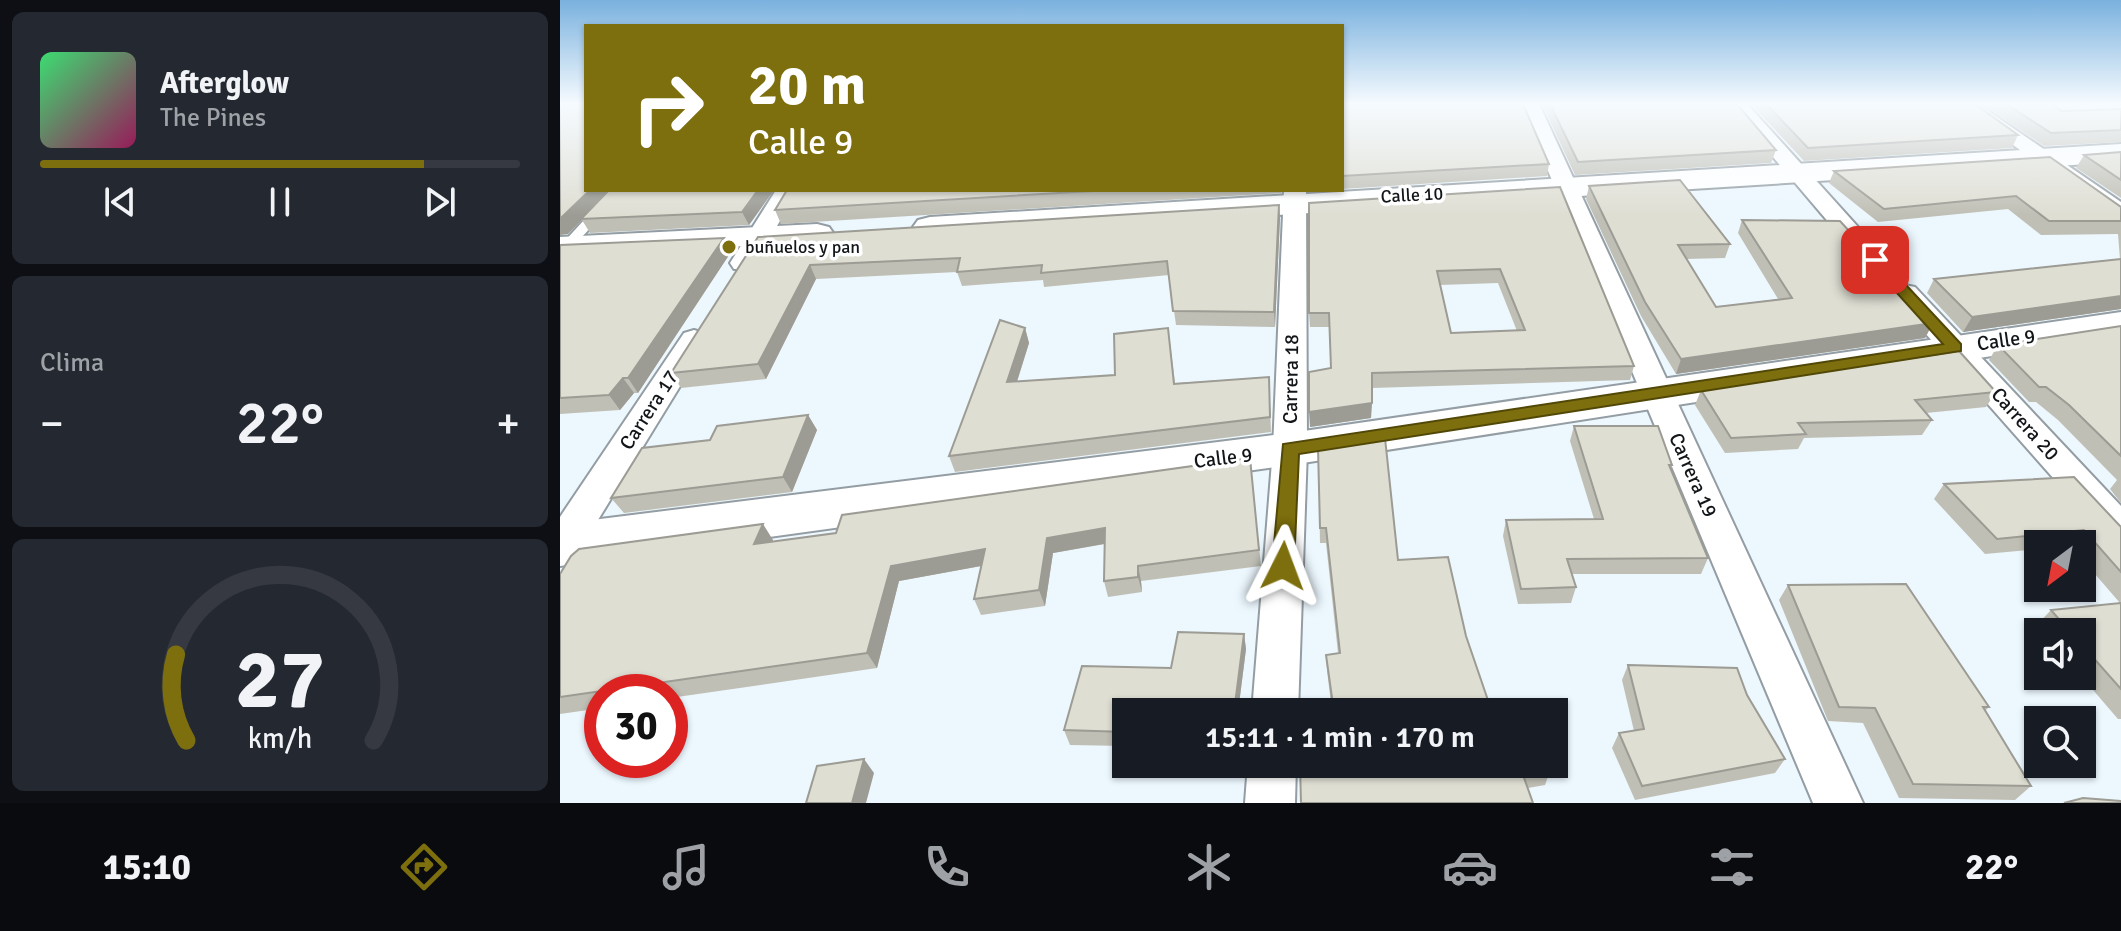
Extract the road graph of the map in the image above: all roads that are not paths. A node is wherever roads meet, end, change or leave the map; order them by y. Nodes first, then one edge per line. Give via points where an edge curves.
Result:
1 (1546, 141) edge
2 (1769, 141) edge
3 (2019, 141) edge
4 (2121, 153) edge
5 (2042, 158) junction
6 (1795, 172) junction
7 (1566, 187) junction
8 (786, 192) edge
9 (1294, 196) edge
10 (610, 200) edge
11 (2121, 213) edge
12 (900, 229) edge
13 (853, 232) edge
14 (759, 238) junction
15 (563, 247) edge
16 (724, 292) edge
17 (707, 318) edge
18 (2121, 324) edge
19 (1955, 347) junction
20 (1656, 392) junction
21 (1290, 449) junction
22 (2121, 530) edge
23 (561, 546) edge
24 (1276, 698) edge
25 (1271, 778) edge
26 (1270, 803) edge
27 (1838, 803) edge

1 - 7 street, Carrera 19
2 - 6 street, Carrera 20
3 - 5 street
4 - 5 main road, Calle 10
5 - 6 main road, Calle 10
5 - 11 street
6 - 7 main road, Calle 10
6 - 19 street, Carrera 20
7 - 9 main road, Calle 10
7 - 20 street, Carrera 19
8 - 14 street
9 - 12 main road, Calle 10
9 - 21 street, Carrera 18
10 - 15 lane
13 - 14 main road
14 - 15 main road
14 - 16 street
17 - 23 street, Carrera 17
18 - 19 main road, Calle 9
19 - 20 main road, Calle 9
19 - 22 street, Carrera 20
20 - 21 main road, Calle 9
20 - 27 street, Carrera 19
21 - 23 main road, Calle 9
21 - 24 street, Carrera 18
25 - 26 street

